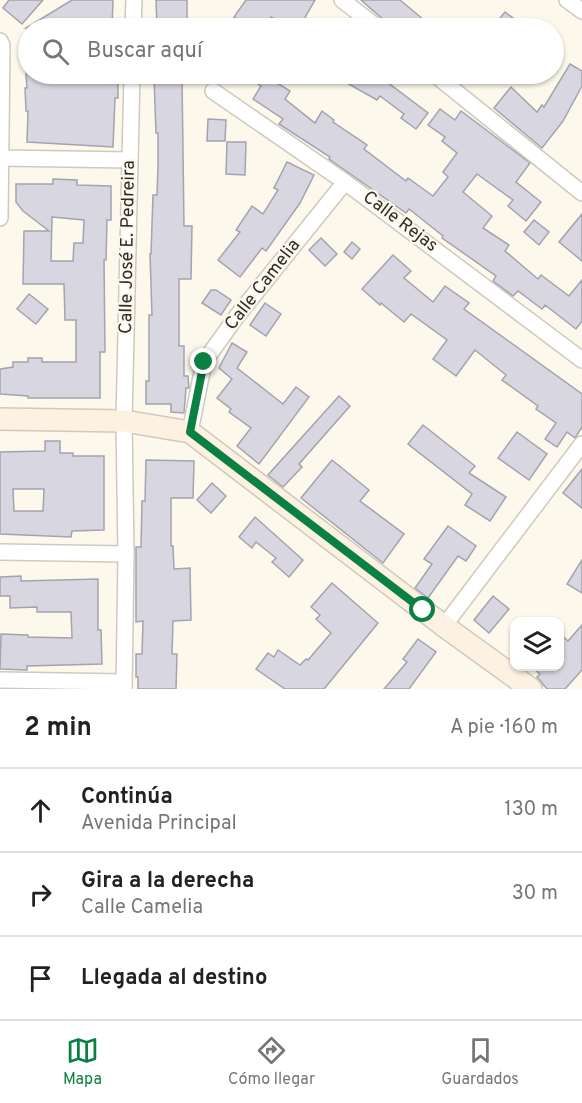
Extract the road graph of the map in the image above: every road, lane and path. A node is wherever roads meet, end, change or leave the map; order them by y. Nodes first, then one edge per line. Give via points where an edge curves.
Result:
1 (134, 0) edge
2 (342, 0) edge
3 (567, 0) edge
4 (582, 11) edge
5 (133, 18) edge
6 (365, 18) edge
7 (0, 41) edge
8 (132, 84) edge
9 (446, 84) edge
10 (213, 91) dead end
11 (1, 159) edge
12 (130, 160) junction
13 (345, 182) junction
14 (582, 193) edge
15 (0, 218) edge
16 (582, 360) edge
17 (0, 419) edge
18 (124, 421) junction
19 (190, 432) junction
20 (582, 444) edge
21 (0, 552) edge
22 (126, 554) junction
23 (444, 626) junction
24 (0, 680) edge
25 (124, 686) edge
26 (531, 689) edge

1 - 5 street
2 - 6 street
3 - 4 street
7 - 11 street
8 - 12 street, Calle José E. Pedreira
9 - 14 street
10 - 13 street, Calle Rejas
11 - 12 street
11 - 15 street
12 - 18 street, Calle José E. Pedreira
13 - 16 street, Calle Rejas
13 - 19 street, Calle Camelia via 204,362
17 - 18 street
18 - 19 street
18 - 22 street, Calle José E. Pedreira
19 - 23 street
20 - 23 street
21 - 22 street
22 - 25 street, Calle José E. Pedreira
23 - 26 street
24 - 25 street

